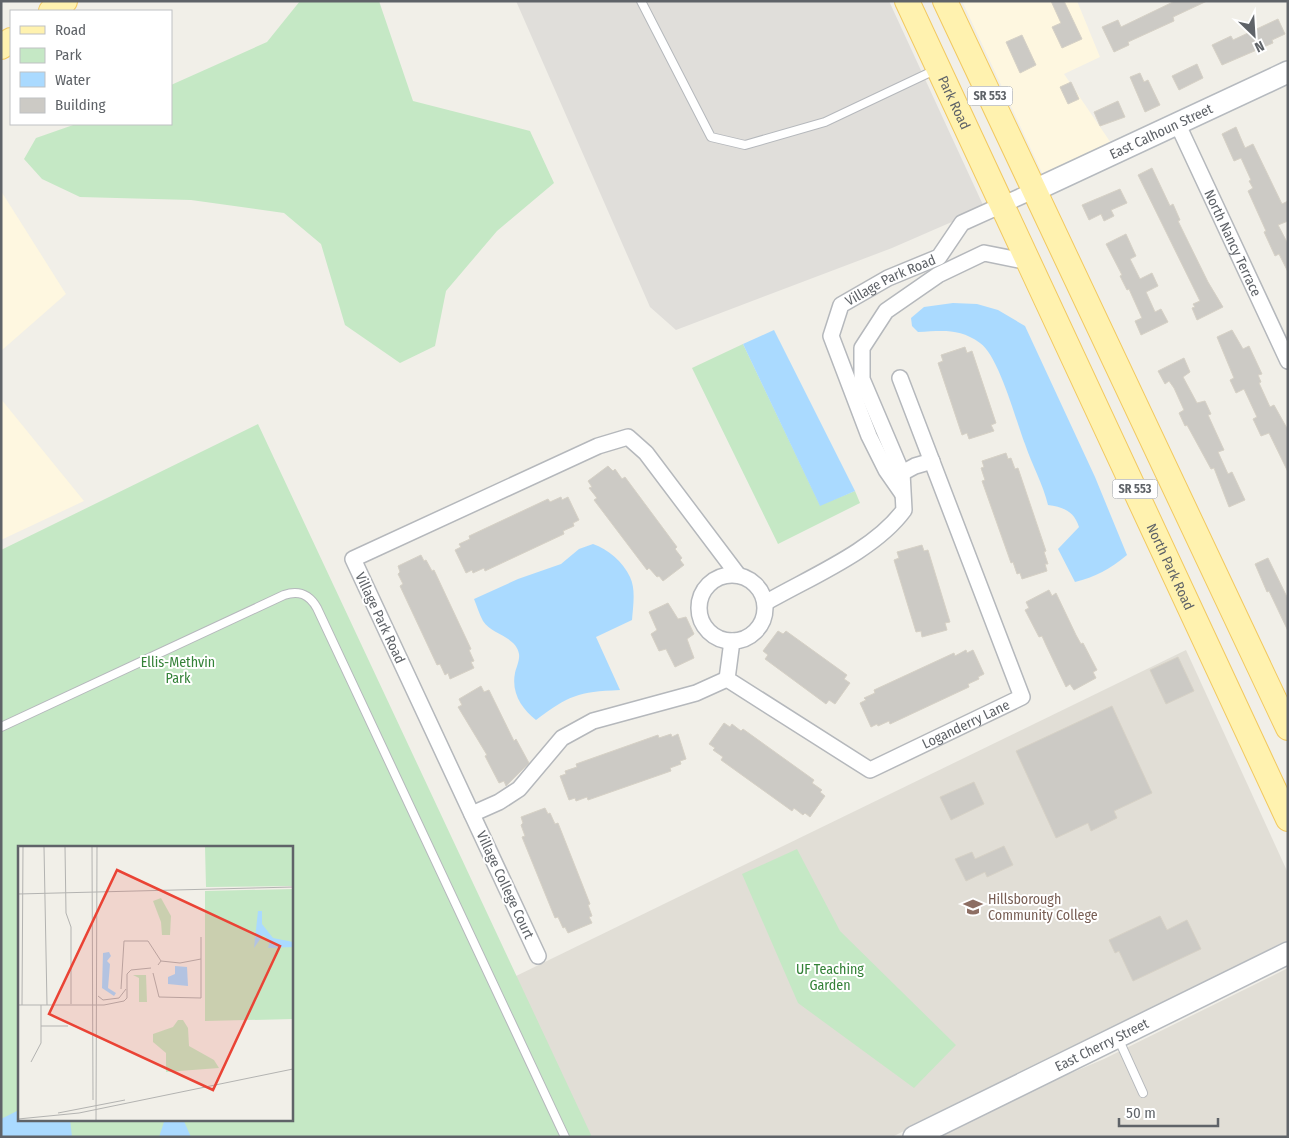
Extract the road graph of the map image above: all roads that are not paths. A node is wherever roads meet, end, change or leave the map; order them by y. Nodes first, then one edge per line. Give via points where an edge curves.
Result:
1 (65, 1) edge
2 (641, 1) edge
3 (907, 1) edge
4 (945, 1) edge
5 (52, 10) edge
6 (939, 68) junction
7 (1288, 72) edge
8 (1178, 125) junction
9 (1035, 190) junction
10 (1003, 205) junction
11 (939, 257) junction
12 (1029, 262) junction
13 (946, 271) junction
14 (871, 288) junction
15 (888, 309) junction
16 (1288, 361) edge
17 (862, 372) junction
18 (846, 378) junction
19 (900, 378) dead end
20 (932, 461) junction
21 (902, 473) junction
22 (903, 495) junction
23 (738, 575) junction
24 (765, 603) junction
25 (732, 641) junction
26 (727, 679) junction
27 (1, 727) edge
28 (1288, 728) edge
29 (472, 814) junction
30 (1288, 819) edge
31 (1288, 953) edge
32 (538, 956) dead end
33 (1118, 1038) junction
34 (1143, 1093) dead end
35 (565, 1137) edge
36 (914, 1137) edge

1 - 5 main road
2 - 6 lane via 711,137 744,145 825,122
3 - 6 main road, Park Road / SR 553
4 - 9 main road, SR 553
6 - 10 main road, Park Road / SR 553
7 - 8 street, East Calhoun Street
8 - 9 street, East Calhoun Street
8 - 16 street, North Nancy Terrace
9 - 10 street, Village Park Road
9 - 28 main road, SR 553
10 - 11 street, Village Park Road via 962,223
10 - 12 main road, North Park Road / SR 553
11 - 13 street
11 - 14 street, Village Park Road
12 - 13 street, Village Park Road via 984,253
12 - 30 main road, North Park Road / SR 553
13 - 15 street, Village Park Road
14 - 15 street
14 - 18 street, Village Park Road via 841,305 831,336
15 - 17 street, Village Park Road via 862,348
17 - 18 street
17 - 21 street, Village Park Road via 862,379
18 - 22 street, Village Park Road via 869,436
19 - 20 street, Loganderry Lane
20 - 21 street
20 - 26 street, Loganderry Lane via 1022,697 870,770
21 - 22 street, Village Park Road
22 - 24 street, Village Park Road via 904,510 870,544
23 - 24 street, Village Park Road via 756,585
23 - 25 street via 721,576 711,582 700,600 699,611 708,631 717,638
23 - 29 street, Village Park Road via 646,453 628,437 598,446 353,559
24 - 25 street via 763,621 757,630 748,637
25 - 26 street
26 - 29 street via 696,693 593,721 562,738 519,789
27 - 35 lane via 284,595 297,592 309,597 322,617
29 - 32 street, Village College Court
31 - 33 street, East Cherry Street
33 - 34 lane
33 - 36 street, East Cherry Street

